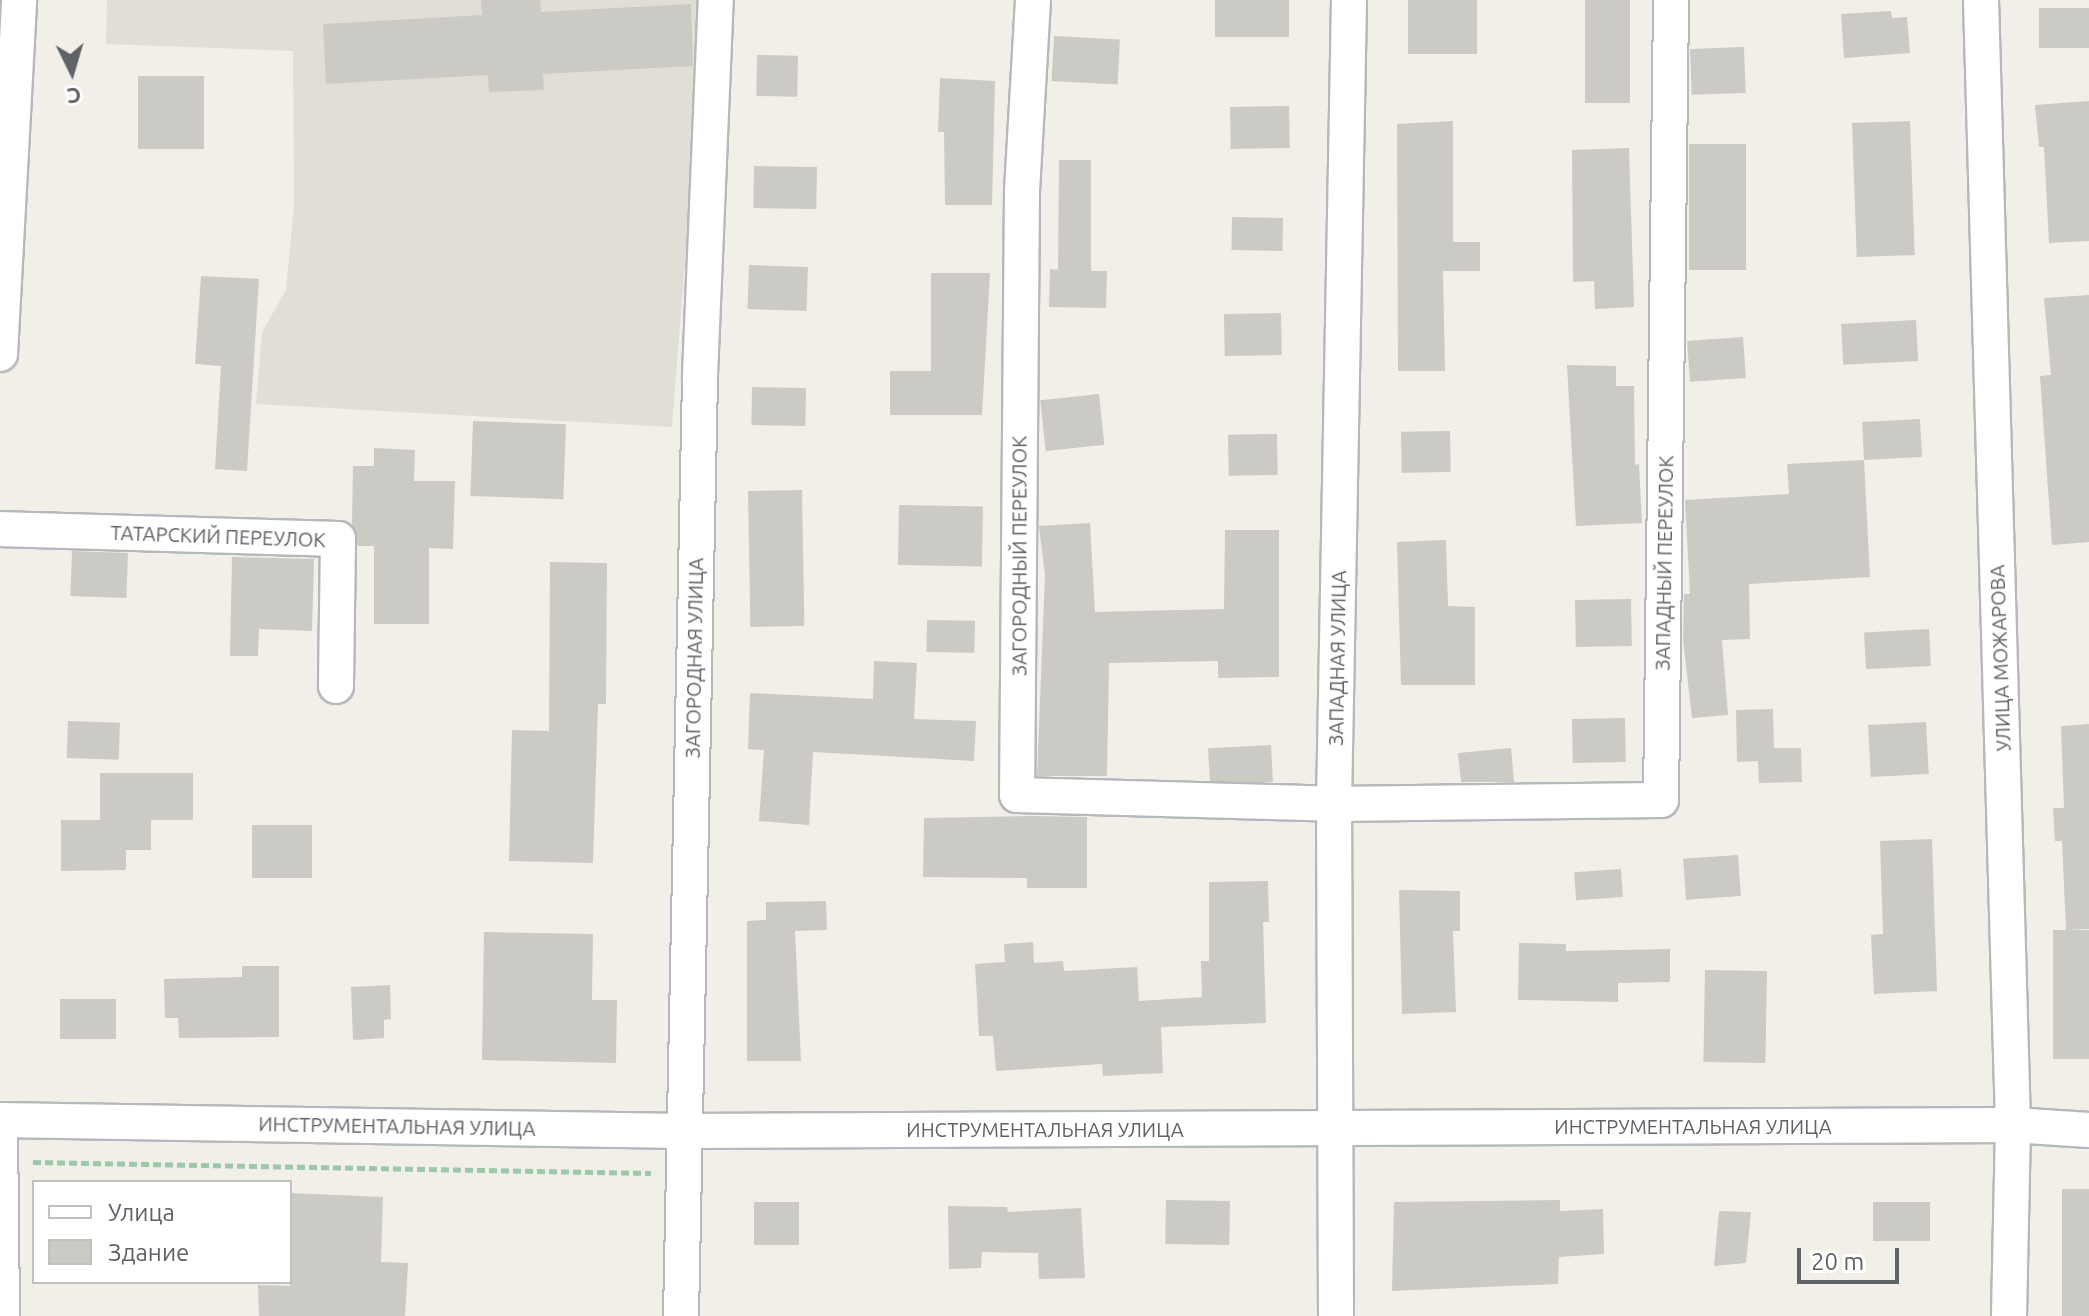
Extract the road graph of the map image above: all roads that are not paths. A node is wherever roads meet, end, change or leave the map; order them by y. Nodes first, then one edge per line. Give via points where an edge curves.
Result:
1 (19, 0) edge
2 (716, 0) edge
3 (1033, 0) edge
4 (1349, 0) edge
5 (1671, 0) edge
6 (1981, 0) edge
7 (9, 56) edge
8 (0, 354) edge
9 (0, 529) edge
10 (336, 686) dead end
11 (1334, 804) junction
12 (0, 1120) edge
13 (2013, 1125) junction
14 (1339, 1127) junction
15 (2089, 1130) edge
16 (684, 1131) junction
17 (0, 1161) edge
18 (2, 1316) edge
19 (681, 1316) edge
20 (1336, 1316) edge
21 (2009, 1316) edge

1 - 7 street
2 - 16 street, ЗАГОРОДНАЯ УЛИЦА via 700,375
3 - 11 street, ЗАГОРОДНЫЙ ПЕРЕУЛОК via 1022,191 1017,795
4 - 11 street, ЗАПАДНАЯ УЛИЦА
5 - 11 street, ЗАПАДНЫЙ ПЕРЕУЛОК via 1661,800
6 - 13 street, УЛИЦА МОЖАРОВА
7 - 8 street
9 - 10 street, ТАТАРСКИЙ ПЕРЕУЛОК via 338,539
11 - 14 street, ЗАПАДНАЯ УЛИЦА
12 - 16 street, ИНСТРУМЕНТАЛЬНАЯ УЛИЦА
12 - 17 street
13 - 14 street, ИНСТРУМЕНТАЛЬНАЯ УЛИЦА
13 - 15 street, ИНСТРУМЕНТАЛЬНАЯ УЛИЦА
13 - 21 street, УЛИЦА МОЖАРОВА
14 - 16 street, ИНСТРУМЕНТАЛЬНАЯ УЛИЦА
14 - 20 street, ЗАПАДНАЯ УЛИЦА
16 - 19 street, ЗАГОРОДНАЯ УЛИЦА
17 - 18 street

